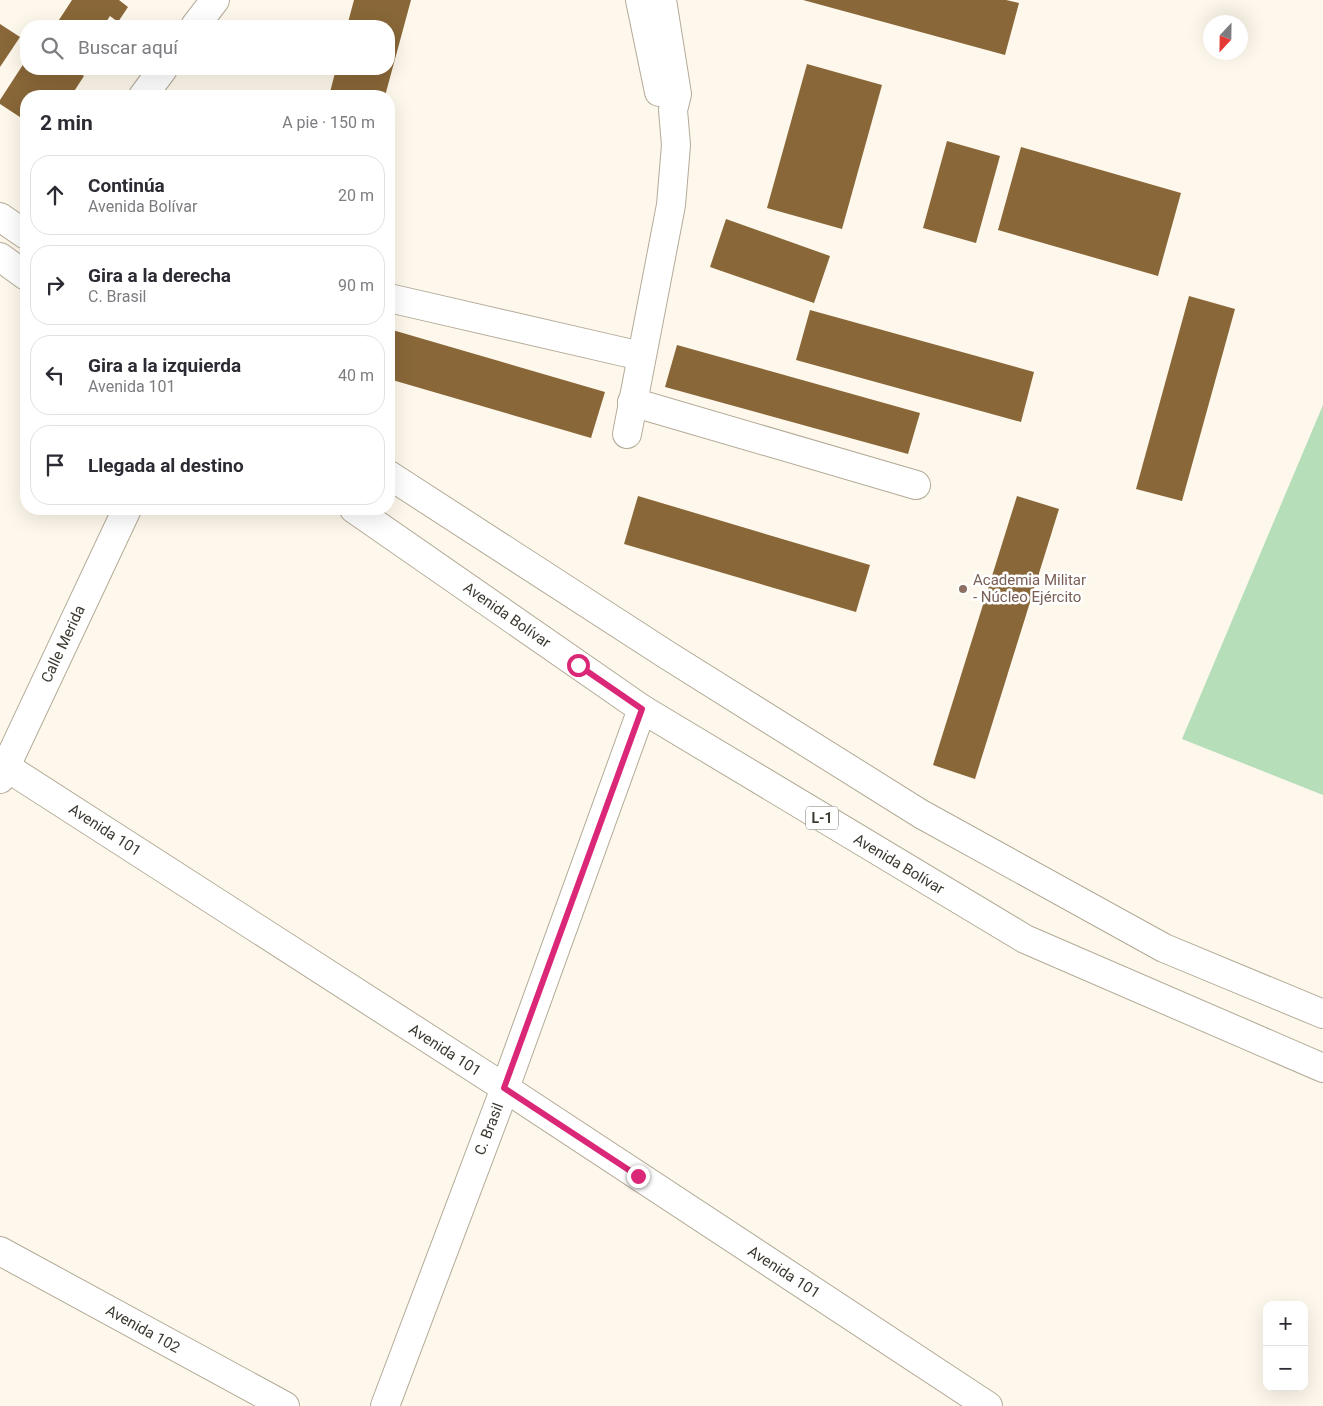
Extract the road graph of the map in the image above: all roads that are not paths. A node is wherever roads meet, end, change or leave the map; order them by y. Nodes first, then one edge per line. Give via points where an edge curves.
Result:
1 (215, 0) edge
2 (640, 0) edge
3 (662, 0) edge
4 (200, 20) edge
5 (159, 75) edge
6 (147, 90) edge
7 (673, 110) junction
8 (0, 217) edge
9 (20, 231) edge
10 (0, 257) edge
11 (20, 272) edge
12 (395, 299) edge
13 (641, 356) junction
14 (632, 402) junction
15 (628, 434) dead end
16 (395, 479) edge
17 (916, 484) dead end
18 (125, 515) edge
19 (363, 515) edge
20 (642, 709) junction
21 (2, 769) edge
22 (1323, 1014) edge
23 (1323, 1068) edge
24 (504, 1088) junction
25 (0, 1251) edge
26 (285, 1406) edge
27 (385, 1406) edge
28 (988, 1406) edge

1 - 4 street
2 - 7 street via 661,97
3 - 7 street via 677,94
5 - 6 street
7 - 13 street via 676,145 671,205
8 - 9 street
10 - 11 street
12 - 13 street
13 - 14 street
14 - 15 street
14 - 17 street
16 - 22 street via 667,656 921,814 1164,948
18 - 21 street, Calle Merida
19 - 20 street, Avenida Bolívar / L-1
20 - 23 street, Avenida Bolívar / L-1 via 1025,939
20 - 24 street, C. Brasil
21 - 24 street, Avenida 101
24 - 27 street, C. Brasil
24 - 28 street, Avenida 101
25 - 26 street, Avenida 102

